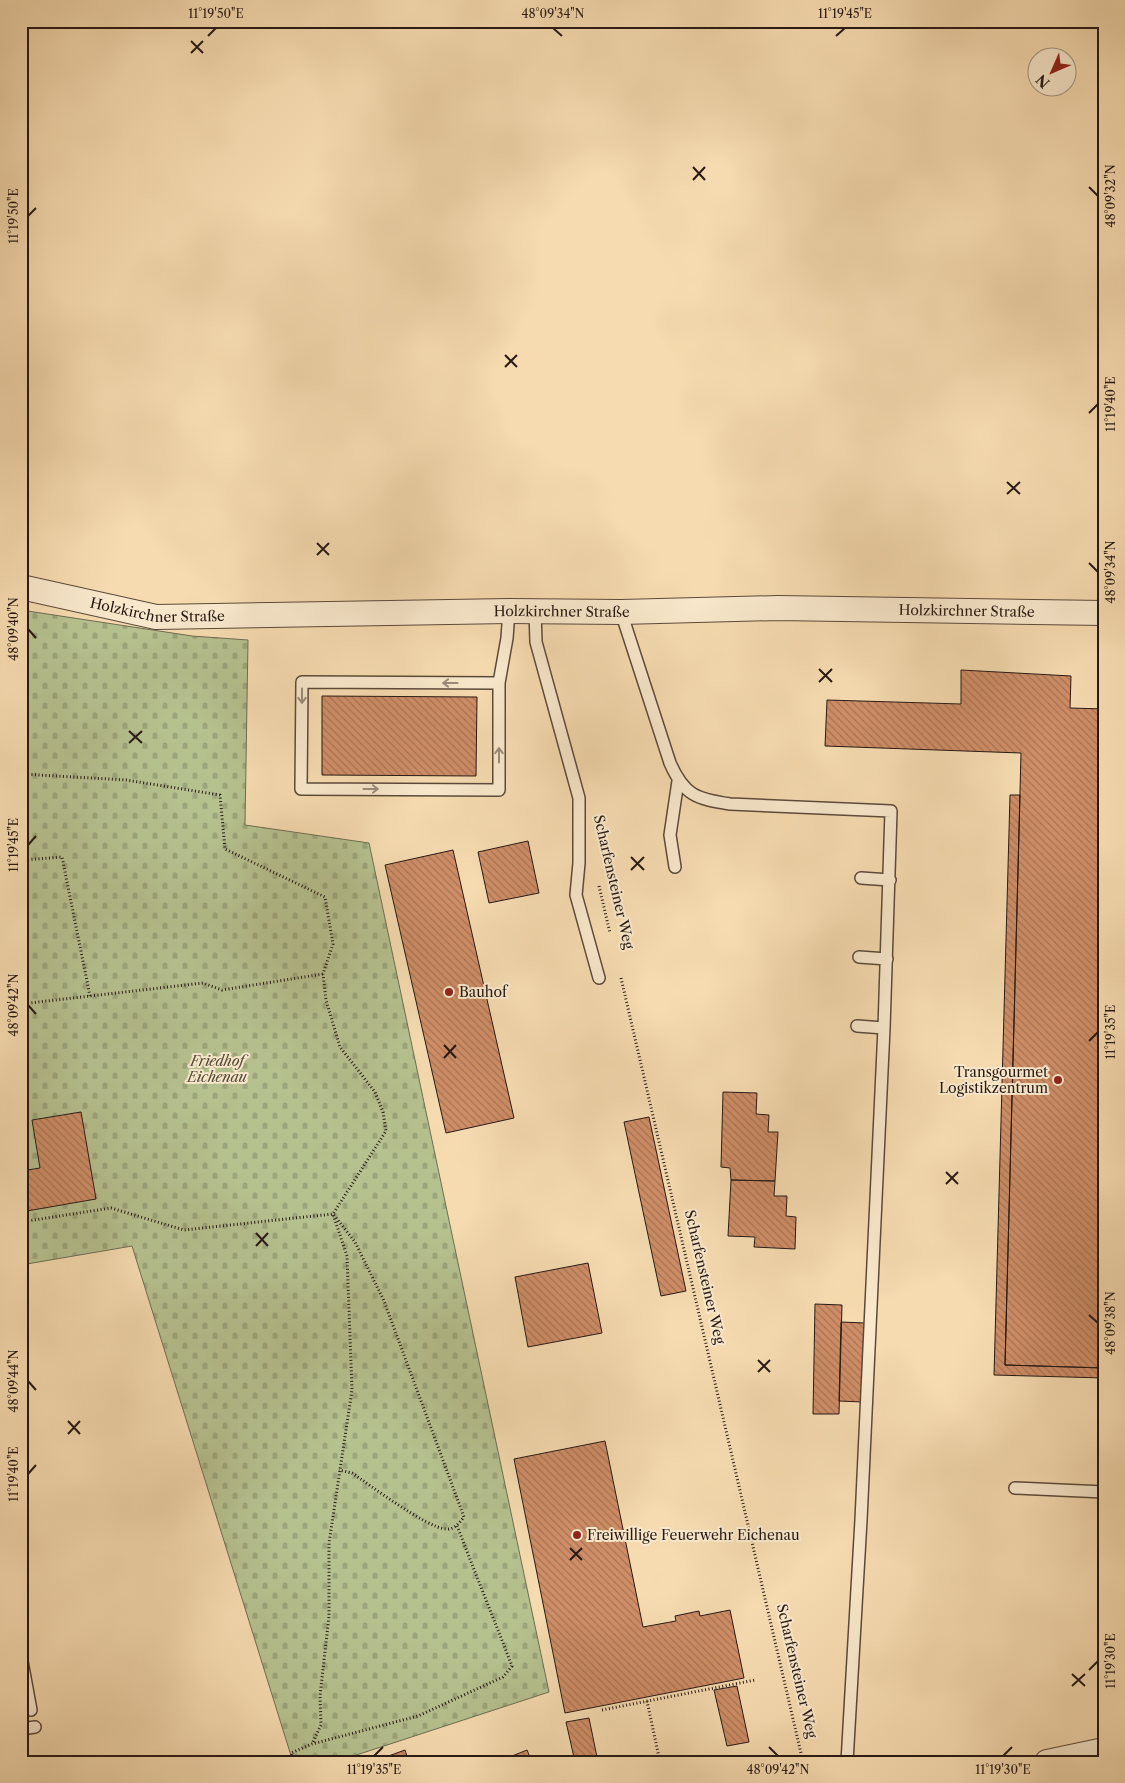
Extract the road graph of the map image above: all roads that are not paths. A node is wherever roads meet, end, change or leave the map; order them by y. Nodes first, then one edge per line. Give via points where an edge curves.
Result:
1 (21, 587) edge
2 (509, 611) junction
3 (535, 612) junction
4 (621, 612) junction
5 (1104, 613) edge
6 (499, 683) junction
7 (678, 780) junction
8 (675, 867) dead end
9 (861, 878) dead end
10 (890, 880) junction
11 (859, 957) dead end
12 (887, 959) junction
13 (599, 978) dead end
14 (858, 1026) dead end
15 (884, 1028) junction
16 (1015, 1488) dead end
17 (1104, 1492) edge
18 (21, 1656) edge
19 (31, 1710) dead end
20 (34, 1727) dead end
21 (21, 1729) edge
22 (1104, 1750) edge
23 (847, 1762) edge
24 (1047, 1762) edge

1 - 2 street, Holzkirchner Straße via 156,617
2 - 3 street, Holzkirchner Straße
2 - 6 lane
3 - 4 street, Holzkirchner Straße
3 - 13 lane, Scharfensteiner Weg via 536,642 579,798 576,896
4 - 5 street, Holzkirchner Straße via 778,608
4 - 7 lane
6 -> 6 lane via 302,682 301,788 499,790
7 - 8 lane via 670,835
7 - 10 lane via 691,794 708,801 891,811
9 - 10 lane
10 - 12 lane
11 - 12 lane
12 - 15 lane
14 - 15 lane
15 - 23 lane
16 - 17 lane
18 - 19 lane
20 - 21 lane
22 - 24 street

